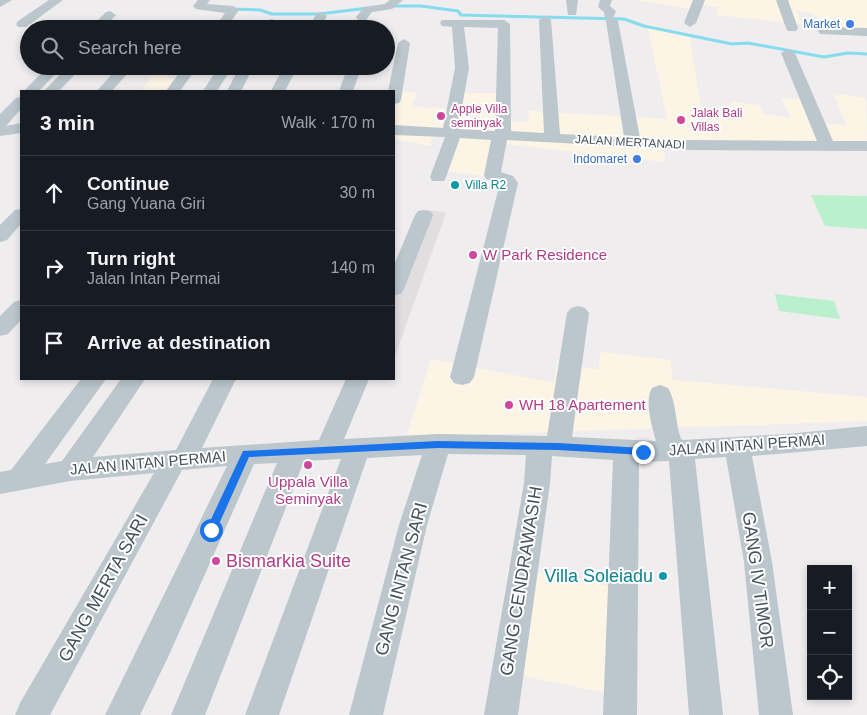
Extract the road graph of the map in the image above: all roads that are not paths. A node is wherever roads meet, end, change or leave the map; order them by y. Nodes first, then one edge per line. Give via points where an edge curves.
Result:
1 (6, 0) edge
2 (57, 0) edge
3 (572, 0) edge
4 (606, 0) edge
5 (700, 0) edge
6 (782, 0) edge
7 (394, 3) edge
8 (0, 4) edge
9 (198, 6) edge
10 (572, 13) dead end
11 (110, 15) dead end
12 (321, 16) dead end
13 (362, 17) dead end
14 (28, 20) edge
15 (105, 20) edge
16 (225, 20) edge
17 (319, 20) edge
18 (545, 20) dead end
19 (690, 23) dead end
20 (792, 28) dead end
21 (824, 31) dead end
22 (867, 32) edge
23 (404, 43) dead end
24 (788, 54) dead end
25 (47, 75) edge
26 (67, 75) edge
27 (119, 75) edge
28 (185, 75) edge
29 (220, 75) edge
30 (243, 75) edge
31 (287, 75) edge
32 (352, 75) edge
33 (32, 90) edge
34 (52, 90) edge
35 (105, 90) edge
36 (174, 90) edge
37 (211, 90) edge
38 (235, 90) edge
39 (279, 90) edge
40 (346, 90) edge
41 (395, 94) edge
42 (20, 103) edge
43 (9, 129) edge
44 (395, 130) edge
45 (452, 133) junction
46 (502, 135) junction
47 (552, 138) junction
48 (634, 142) junction
49 (827, 146) junction
50 (867, 146) edge
51 (492, 175) junction
52 (438, 177) dead end
53 (524, 178) dead end
54 (20, 215) edge
55 (424, 215) dead end
56 (0, 236) edge
57 (395, 287) edge
58 (20, 308) edge
59 (578, 313) dead end
60 (0, 329) edge
61 (462, 377) dead end
62 (93, 380) edge
63 (132, 380) edge
64 (223, 380) edge
65 (357, 380) edge
66 (660, 394) dead end
67 (866, 439) edge
68 (438, 444) junction
69 (549, 446) junction
70 (737, 446) junction
71 (357, 449) junction
72 (677, 449) junction
73 (327, 450) junction
74 (295, 451) junction
75 (626, 451) junction
76 (246, 454) junction
77 (179, 460) junction
78 (70, 470) junction
79 (9, 481) edge
80 (32, 715) edge
81 (122, 715) edge
82 (188, 715) edge
83 (262, 715) edge
84 (366, 715) edge
85 (501, 715) edge
86 (620, 715) edge
87 (706, 715) edge
88 (776, 715) edge

1 - 8 street
2 - 14 street
3 - 10 street
4 - 48 street via 604,7 610,11
5 - 19 street
6 - 20 street
7 - 13 street via 368,9
9 - 16 street via 232,10
11 - 15 street
12 - 17 street
18 - 47 street
21 - 22 street
23 - 41 street
24 - 49 street
25 - 33 street
26 - 34 street
27 - 35 street
28 - 36 street
29 - 37 street
30 - 38 street
31 - 39 street
32 - 40 street
42 - 43 street
44 - 45 street, JALAN MERTANADI
45 - 46 street, JALAN MERTANADI
45 - 46 street via 462,68 452,24 489,22 504,24
45 - 52 street
46 - 47 street, JALAN MERTANADI
46 - 51 street
47 - 48 street, JALAN MERTANADI
48 - 49 street, JALAN MERTANADI
49 - 50 street, JALAN MERTANADI
51 - 53 street
51 - 61 street via 509,183
54 - 56 street
55 - 57 street
58 - 60 street
59 - 69 street, GANG CENDRAWASIH
62 - 79 street
63 - 78 street
64 - 77 street, GANG MERTA SARI
65 - 73 street
66 - 72 street via 664,421
67 - 70 street, JALAN INTAN PERMAI
68 - 69 street, JALAN INTAN PERMAI
68 - 71 street, JALAN INTAN PERMAI
68 - 84 street, GANG INTAN SARI via 413,525
69 - 75 street, JALAN INTAN PERMAI
69 - 85 street, GANG CENDRAWASIH via 537,483
70 - 72 street, JALAN INTAN PERMAI
70 - 88 street, GANG IV TIMOR via 758,562
71 - 73 street, JALAN INTAN PERMAI
71 - 83 street
72 - 75 street, JALAN INTAN PERMAI
72 - 87 street
73 - 74 street, JALAN INTAN PERMAI
74 - 76 street, JALAN INTAN PERMAI
74 - 82 street
75 - 86 street
76 - 77 street, JALAN INTAN PERMAI
76 - 81 street
77 - 78 street, JALAN INTAN PERMAI
77 - 80 street, GANG MERTA SARI
78 - 79 street, JALAN INTAN PERMAI

